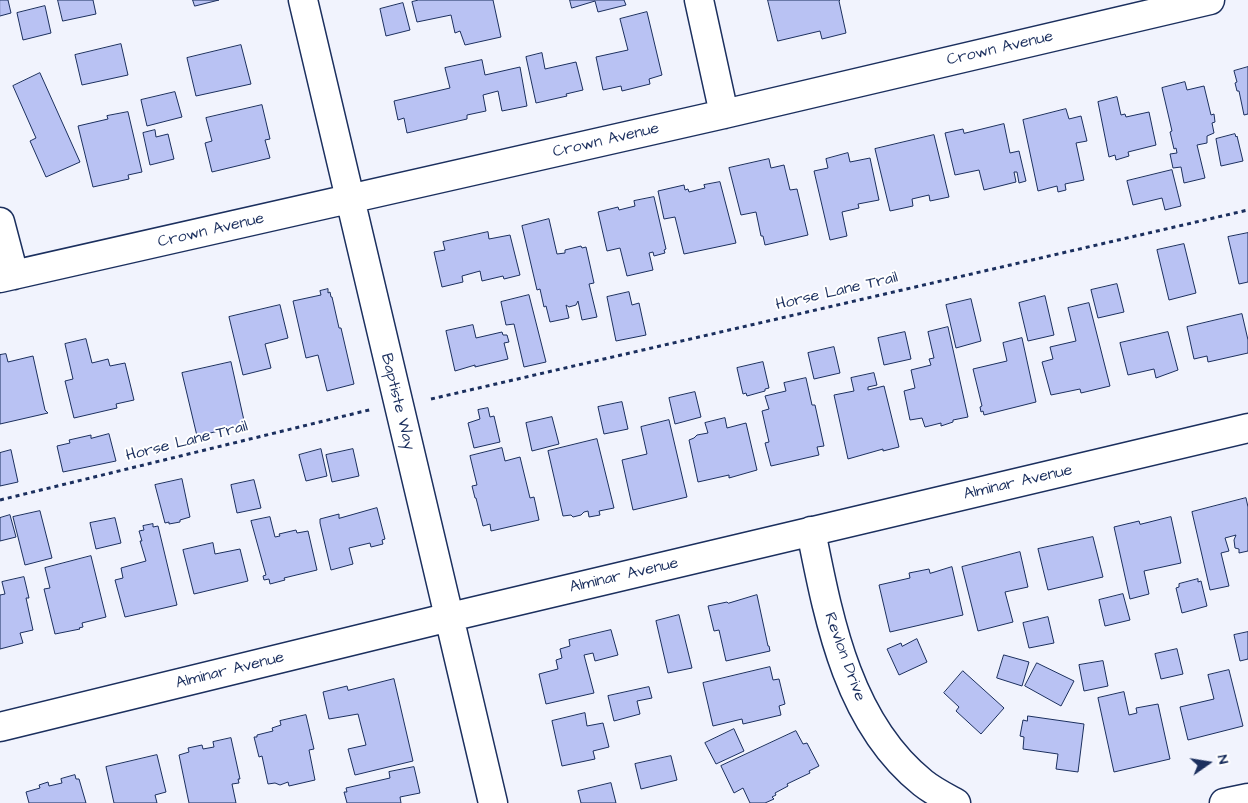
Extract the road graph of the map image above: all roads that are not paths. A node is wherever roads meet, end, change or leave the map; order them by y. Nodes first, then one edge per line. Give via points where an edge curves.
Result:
1 (303, 0) edge
2 (699, 0) edge
3 (1210, 0) edge
4 (724, 114) junction
5 (348, 200) junction
6 (0, 222) edge
7 (7, 276) edge
8 (1248, 428) edge
9 (811, 532) junction
10 (450, 617) junction
11 (0, 727) edge
12 (1248, 798) edge
13 (493, 803) edge
14 (956, 803) edge
15 (1224, 803) edge

1 - 5 street, Baptiste Way
2 - 4 street
3 - 4 street, Crown Avenue
4 - 5 street, Crown Avenue
5 - 7 street, Crown Avenue
5 - 10 street, Baptiste Way
6 - 7 street
8 - 9 street, Alminar Avenue
9 - 10 street, Alminar Avenue
9 - 14 street, Revlon Drive via 825,604 848,675 866,715 891,751 924,784
10 - 11 street, Alminar Avenue
10 - 13 street, Baptiste Way
12 - 15 street

